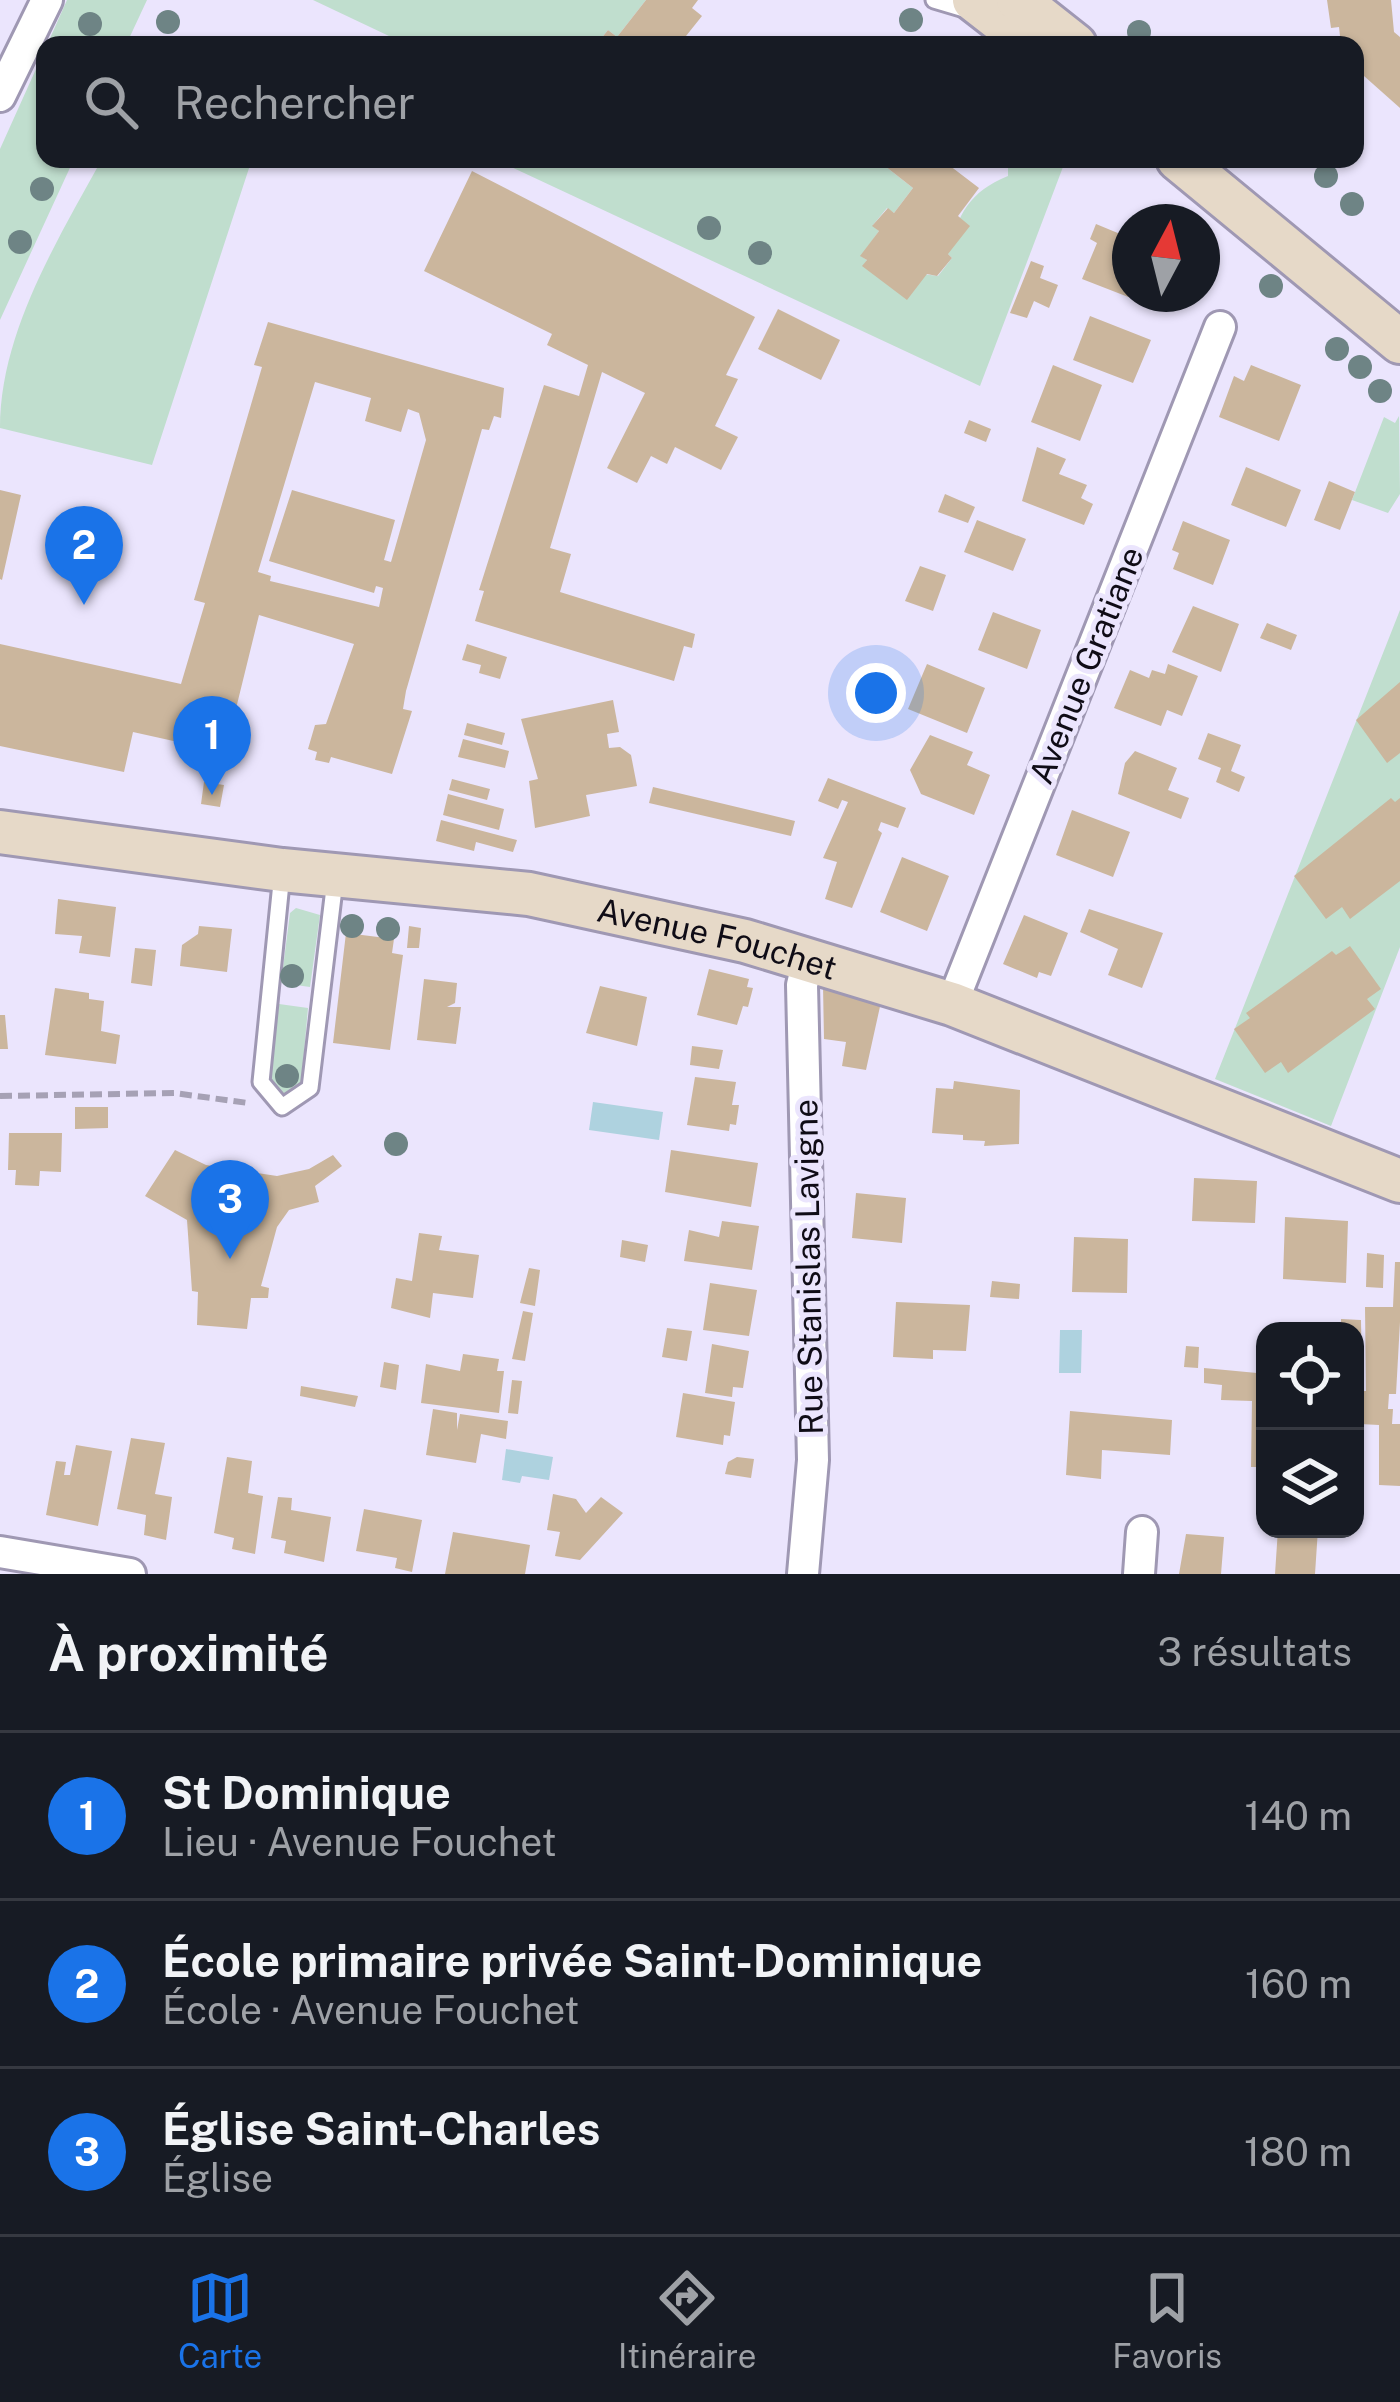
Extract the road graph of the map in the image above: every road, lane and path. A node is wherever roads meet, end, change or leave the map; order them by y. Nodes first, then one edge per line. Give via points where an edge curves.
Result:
1 (934, 0) edge
2 (37, 2) edge
3 (996, 6) edge
4 (1024, 36) edge
5 (1058, 36) edge
6 (0, 96) edge
7 (1189, 168) edge
8 (1232, 168) edge
9 (1400, 305) edge
10 (1220, 327) dead end
11 (1400, 342) edge
12 (0, 832) edge
13 (282, 870) junction
14 (336, 875) junction
15 (808, 960) junction
16 (952, 1004) junction
17 (0, 1096) edge
18 (282, 1107) junction
19 (1400, 1181) edge
20 (1142, 1532) dead end
21 (0, 1552) edge
22 (130, 1574) edge
23 (803, 1574) edge
24 (1139, 1574) edge

1 - 3 lane
2 - 6 street
3 - 4 street
3 - 5 street
7 - 11 street
8 - 9 street
10 - 16 street, Avenue Gratiane
12 - 13 street, Avenue Fouchet
13 - 14 street, Avenue Fouchet
13 - 18 lane via 261,1082
14 - 15 street, Avenue Fouchet via 529,894
14 - 18 lane via 310,1088
15 - 16 street, Avenue Fouchet
15 - 23 street, Rue Stanislas Lavigne via 802,985 813,1460
16 - 19 street, Avenue Fouchet
17 - 18 path via 174,1093
20 - 24 street
21 - 22 street

